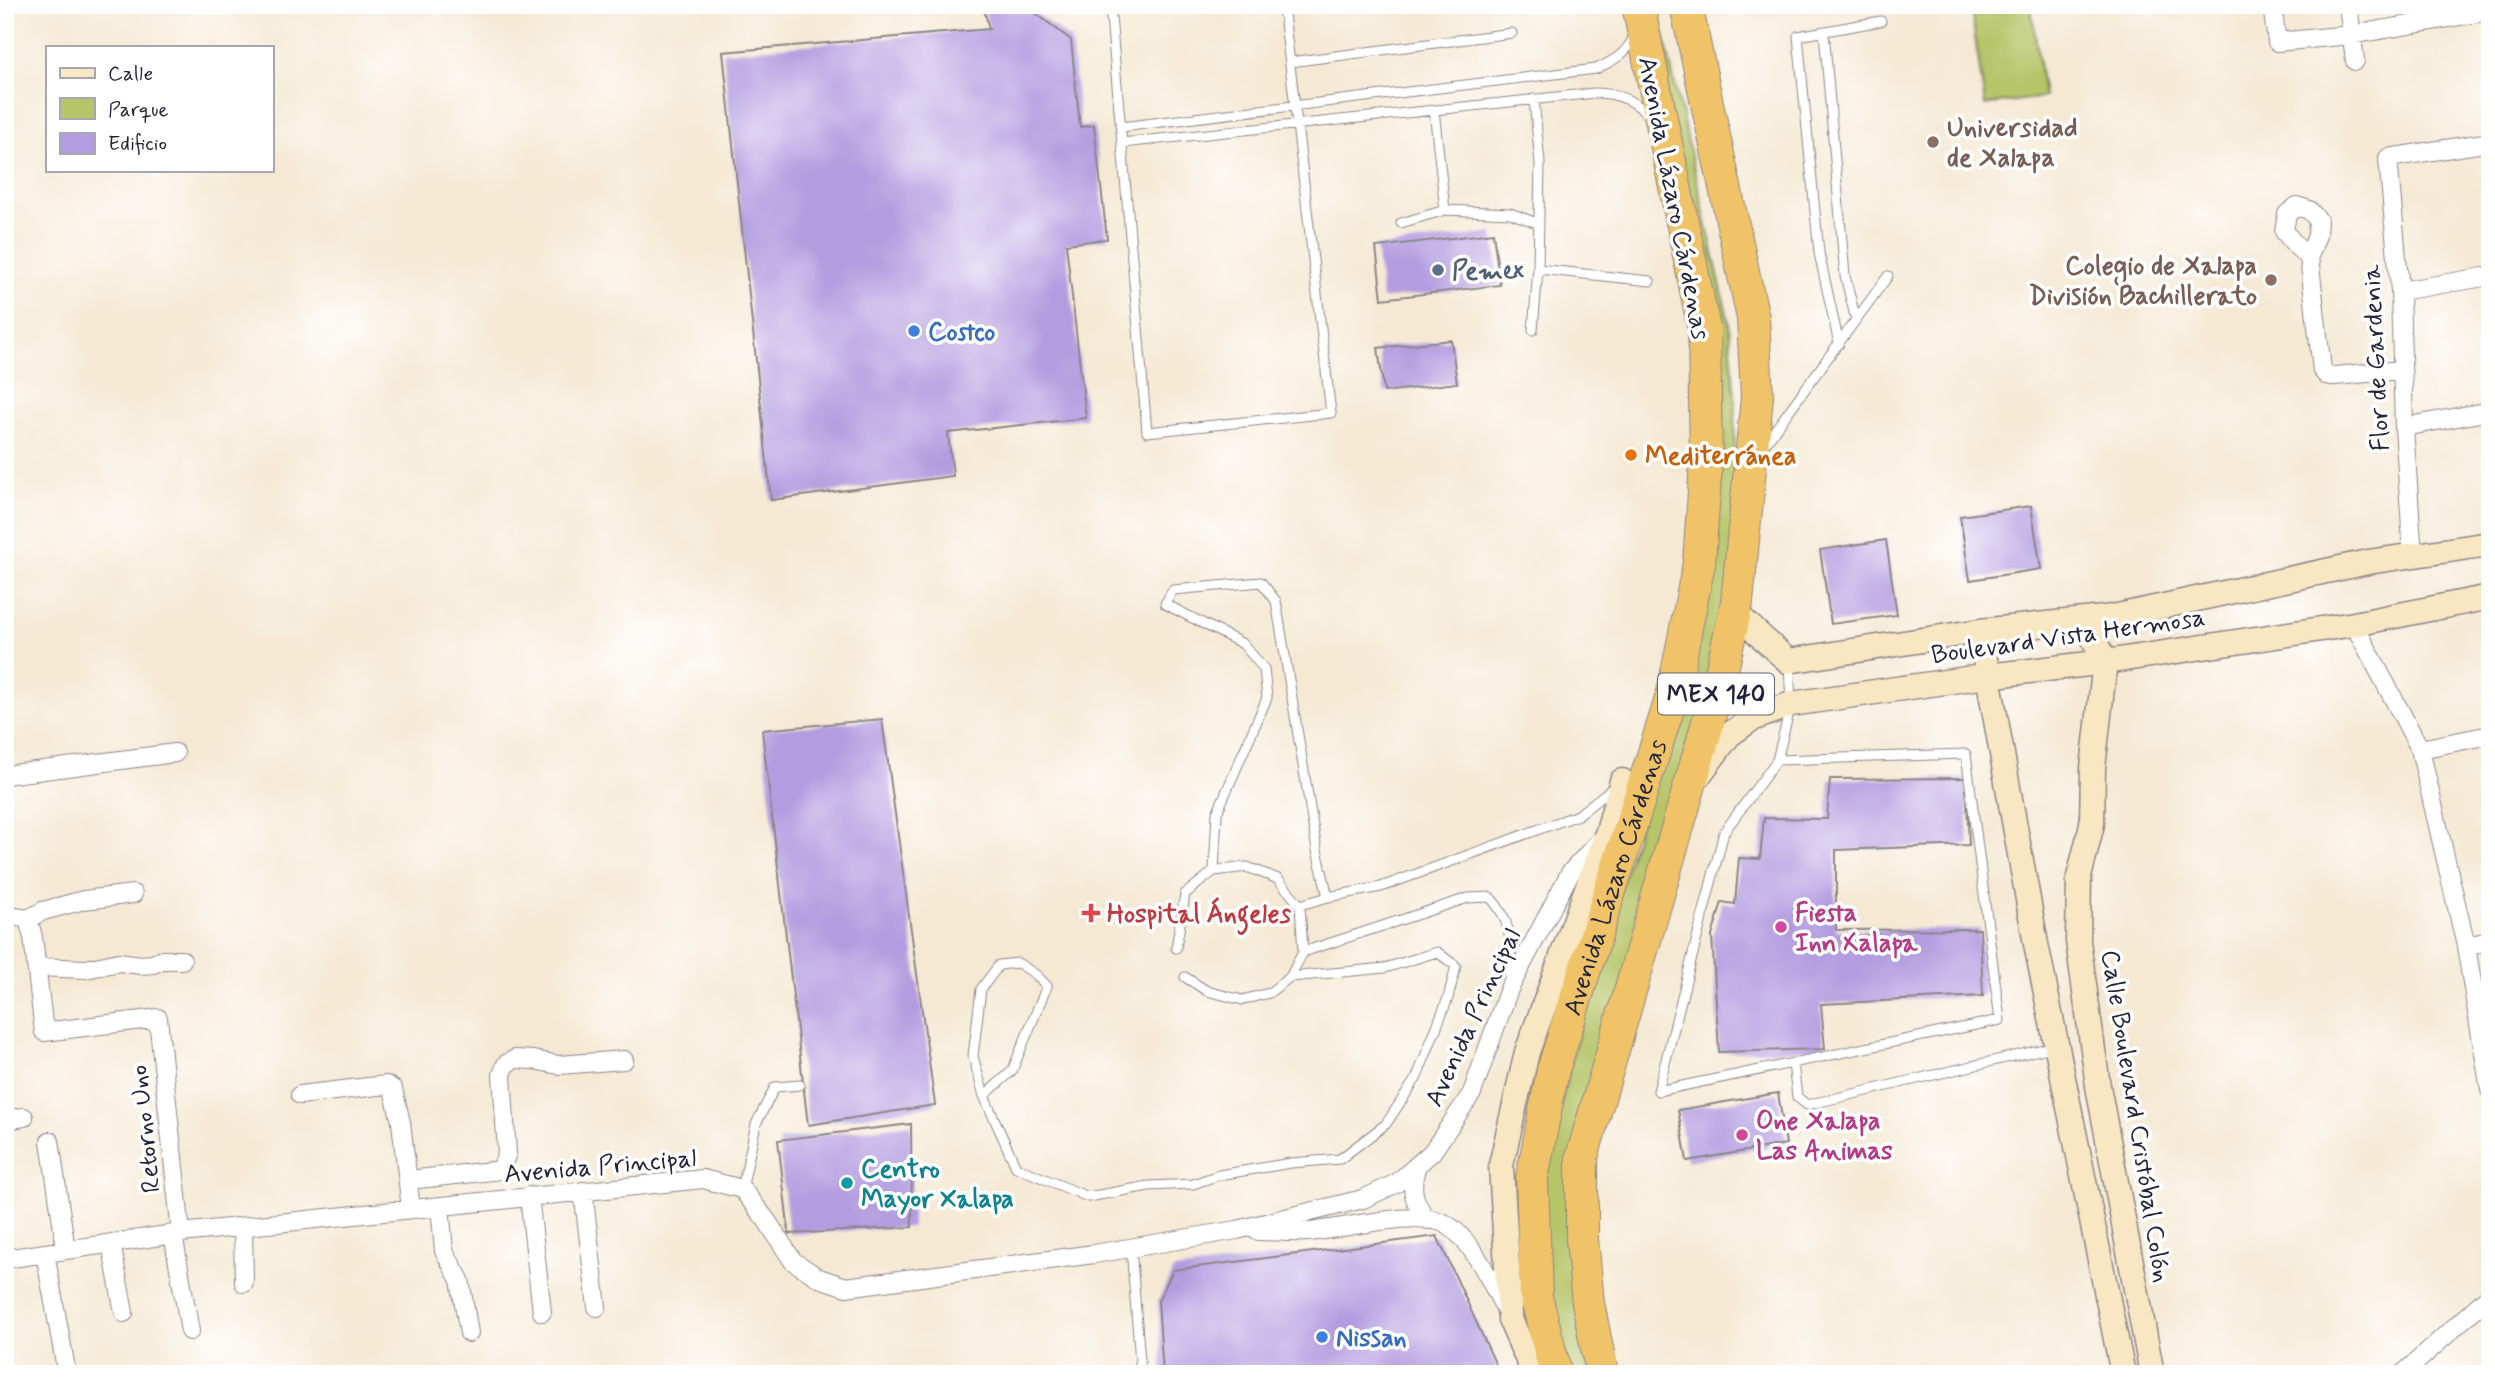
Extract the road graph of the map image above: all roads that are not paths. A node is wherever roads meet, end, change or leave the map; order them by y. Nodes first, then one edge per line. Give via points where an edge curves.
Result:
1 (1110, 5) edge
2 (1283, 5) edge
3 (1686, 5) edge
4 (2272, 5) edge
5 (2348, 5) edge
6 (2490, 11) edge
7 (1639, 13) edge
8 (1881, 20) dead end
9 (1824, 32) junction
10 (1512, 33) dead end
11 (2351, 35) junction
12 (2355, 61) dead end
13 (1290, 62) junction
14 (1534, 99) junction
15 (1295, 107) junction
16 (1434, 110) junction
17 (1297, 124) junction
18 (1121, 127) junction
19 (1664, 138) junction
20 (2490, 142) edge
21 (1122, 144) junction
22 (1444, 210) junction
23 (1401, 223) dead end
24 (1537, 223) junction
25 (2309, 257) dead end
26 (1538, 269) junction
27 (1888, 276) dead end
28 (2490, 276) edge
29 (1650, 281) dead end
30 (2400, 291) junction
31 (1856, 320) junction
32 (1534, 330) dead end
33 (1839, 344) junction
34 (2402, 370) junction
35 (2490, 411) edge
36 (2404, 427) junction
37 (1752, 462) junction
38 (2490, 544) edge
39 (2413, 556) junction
40 (2490, 597) edge
41 (1734, 612) junction
42 (2085, 621) junction
43 (2354, 624) junction
44 (1980, 631) junction
45 (1788, 661) junction
46 (2105, 662) junction
47 (1987, 676) junction
48 (1673, 693) junction
49 (1791, 705) junction
50 (2490, 735) edge
51 (2420, 749) junction
52 (175, 753) dead end
53 (1777, 760) junction
54 (5, 775) edge
55 (1622, 781) junction
56 (1687, 791) junction
57 (1608, 831) junction
58 (1214, 871) junction
59 (133, 894) dead end
60 (1328, 897) junction
61 (1300, 905) junction
62 (5, 915) edge
63 (28, 919) junction
64 (2490, 942) edge
65 (2466, 946) junction
66 (1176, 948) dead end
67 (1304, 952) junction
68 (182, 960) dead end
69 (37, 967) junction
70 (1185, 977) dead end
71 (1290, 977) junction
72 (1509, 989) junction
73 (2056, 1046) junction
74 (624, 1060) dead end
75 (1793, 1063) junction
76 (800, 1085) dead end
77 (2490, 1090) edge
78 (300, 1095) dead end
79 (984, 1096) junction
80 (24, 1116) dead end
81 (5, 1120) edge
82 (50, 1141) dead end
83 (1417, 1165) junction
84 (501, 1170) junction
85 (409, 1180) junction
86 (742, 1189) junction
87 (583, 1191) junction
88 (529, 1196) junction
89 (509, 1198) junction
90 (440, 1206) junction
91 (411, 1209) junction
92 (1428, 1220) junction
93 (243, 1227) junction
94 (1237, 1230) junction
95 (177, 1234) junction
96 (111, 1244) junction
97 (1131, 1248) junction
98 (66, 1250) junction
99 (45, 1253) junction
100 (5, 1259) edge
101 (244, 1283) dead end
102 (2490, 1295) edge
103 (597, 1307) dead end
104 (542, 1312) dead end
105 (124, 1313) dead end
106 (1510, 1319) junction
107 (190, 1331) dead end
108 (469, 1333) dead end
109 (2411, 1371) edge
110 (67, 1374) edge
111 (1140, 1374) edge
112 (1534, 1374) edge
113 (1556, 1374) edge
114 (1602, 1374) edge
115 (2123, 1374) edge
116 (2152, 1374) edge

1 - 18 lane
2 - 13 lane
3 - 37 highway, Avenida Lázaro Cárdenas / MEX 140 via 1753,318 1757,397
4 - 11 street via 2277,42
5 - 11 street
6 - 11 street
7 - 15 lane via 1629,48 1596,69
7 - 19 highway, Avenida Lázaro Cárdenas / MEX 140
8 - 9 lane
9 - 31 lane via 1845,276
9 - 33 lane via 1798,36 1819,253
10 - 13 lane
11 - 12 street
13 - 15 lane
14 - 16 lane
14 - 19 lane via 1610,93 1642,108
14 - 24 lane via 1540,164
15 - 17 lane
15 - 18 lane
16 - 17 lane
16 - 22 lane
17 - 21 lane
17 - 21 lane via 1331,413 1147,432
18 - 21 lane
19 - 48 highway, Avenida Lázaro Cárdenas / MEX 140 via 1704,330 1706,463 1699,563
20 - 30 street, Flor de Gardenia via 2388,158
22 - 23 lane
22 - 24 lane via 1510,213
24 - 26 lane
25 - 34 street via 2326,375
26 - 29 lane
26 - 32 lane
27 - 31 lane
28 - 30 street
30 - 34 street, Flor de Gardenia
31 - 33 lane
33 - 37 lane
34 - 36 street, Flor de Gardenia
35 - 36 street
36 - 39 street, Flor de Gardenia
37 - 41 highway, Avenida Lázaro Cárdenas / MEX 140
38 - 39 street, Boulevard Vista Hermosa
39 - 42 street, Boulevard Vista Hermosa
40 - 43 street, Boulevard Vista Hermosa
41 - 45 street
41 - 56 highway, Avenida Lázaro Cárdenas / MEX 140 via 1718,688
42 - 44 street, Boulevard Vista Hermosa
42 - 46 street
43 - 46 street, Boulevard Vista Hermosa
43 - 51 street
44 - 45 street, Boulevard Vista Hermosa
44 - 47 street
45 - 49 lane
46 - 47 street, Boulevard Vista Hermosa
46 - 116 street, Calle Boulevard Cristóbal Colón via 2092,824 2079,877 2078,941 2098,1086
47 - 49 street, Boulevard Vista Hermosa
47 - 73 street
48 - 55 highway
48 - 113 highway, Avenida Lázaro Cárdenas / MEX 140 via 1553,1070 1532,1178 1536,1296
49 - 53 lane
49 - 56 street, Boulevard Vista Hermosa via 1751,720 1729,735
50 - 51 street
51 - 65 street
52 - 54 street
53 - 75 lane via 1724,832 1658,1091
53 - 75 lane via 1966,754 2000,1020
55 - 57 street, Avenida Lázaro Cárdenas
55 - 60 lane via 1578,815 1381,887
56 - 114 highway, Avenida Lázaro Cárdenas / MEX 140 via 1582,1157 1586,1290
57 - 72 street, Avenida Principal via 1570,873
57 - 106 street, Avenida Lázaro Cárdenas via 1527,1052 1501,1165
58 - 60 lane via 1217,813 1266,698 1264,669 1242,644 1165,604 1173,590 1261,582 1276,601
58 - 61 lane via 1247,867 1278,879
58 - 66 lane via 1185,894
59 - 63 street via 84,900
60 - 61 lane
61 - 67 lane
62 - 63 street
63 - 69 street
64 - 65 street
65 - 77 street
67 - 71 lane
67 - 72 lane via 1468,898 1490,897 1502,910 1511,935
68 - 69 street via 141,965 119,962 86,970
69 - 95 street, Retorno Uno via 44,1032 158,1018
70 - 71 lane via 1207,991 1242,1000 1269,993
71 - 79 lane via 1385,968 1437,952 1456,966 1417,1077 1387,1124 1340,1158 1088,1197 1016,1167
72 - 83 street, Avenida Principal via 1472,1093 1432,1152
73 - 75 lane via 1807,1105 1797,1097
73 - 115 street
74 - 84 street via 559,1065 515,1059 506,1064 502,1075 507,1153
76 - 86 lane via 775,1087 756,1124
78 - 85 street via 386,1085 393,1089
79 - 79 lane via 973,1056 981,989 999,965 1018,963 1047,986 1012,1070
80 - 81 street
82 - 98 street
83 - 92 street via 1412,1195
83 - 94 street, Avenida Principal via 1397,1183 1363,1199
84 - 85 street
84 - 89 street via 506,1174
85 - 91 street
86 - 87 street, Avenida Principal via 703,1179
86 - 97 street, Avenida Principal via 793,1261 819,1278 846,1287
87 - 88 street, Avenida Principal
87 - 103 street
88 - 89 street, Avenida Principal
88 - 104 street
89 - 90 street, Avenida Principal
90 - 91 street, Avenida Principal
90 - 108 street via 444,1251 460,1280
91 - 93 street, Avenida Principal
92 - 94 street, Avenida Principal via 1373,1222 1307,1233
92 - 106 street, Avenida Principal via 1445,1223 1466,1242
93 - 95 street, Avenida Principal
93 - 101 street
94 - 97 street, Avenida Principal
95 - 96 street, Avenida Principal
95 - 107 street, Retorno Uno
96 - 98 street, Avenida Principal
96 - 105 street
97 - 111 lane
98 - 99 street, Avenida Principal
99 - 100 street, Avenida Principal
99 - 110 street
102 - 109 street
106 - 112 street, Avenida Lázaro Cárdenas

